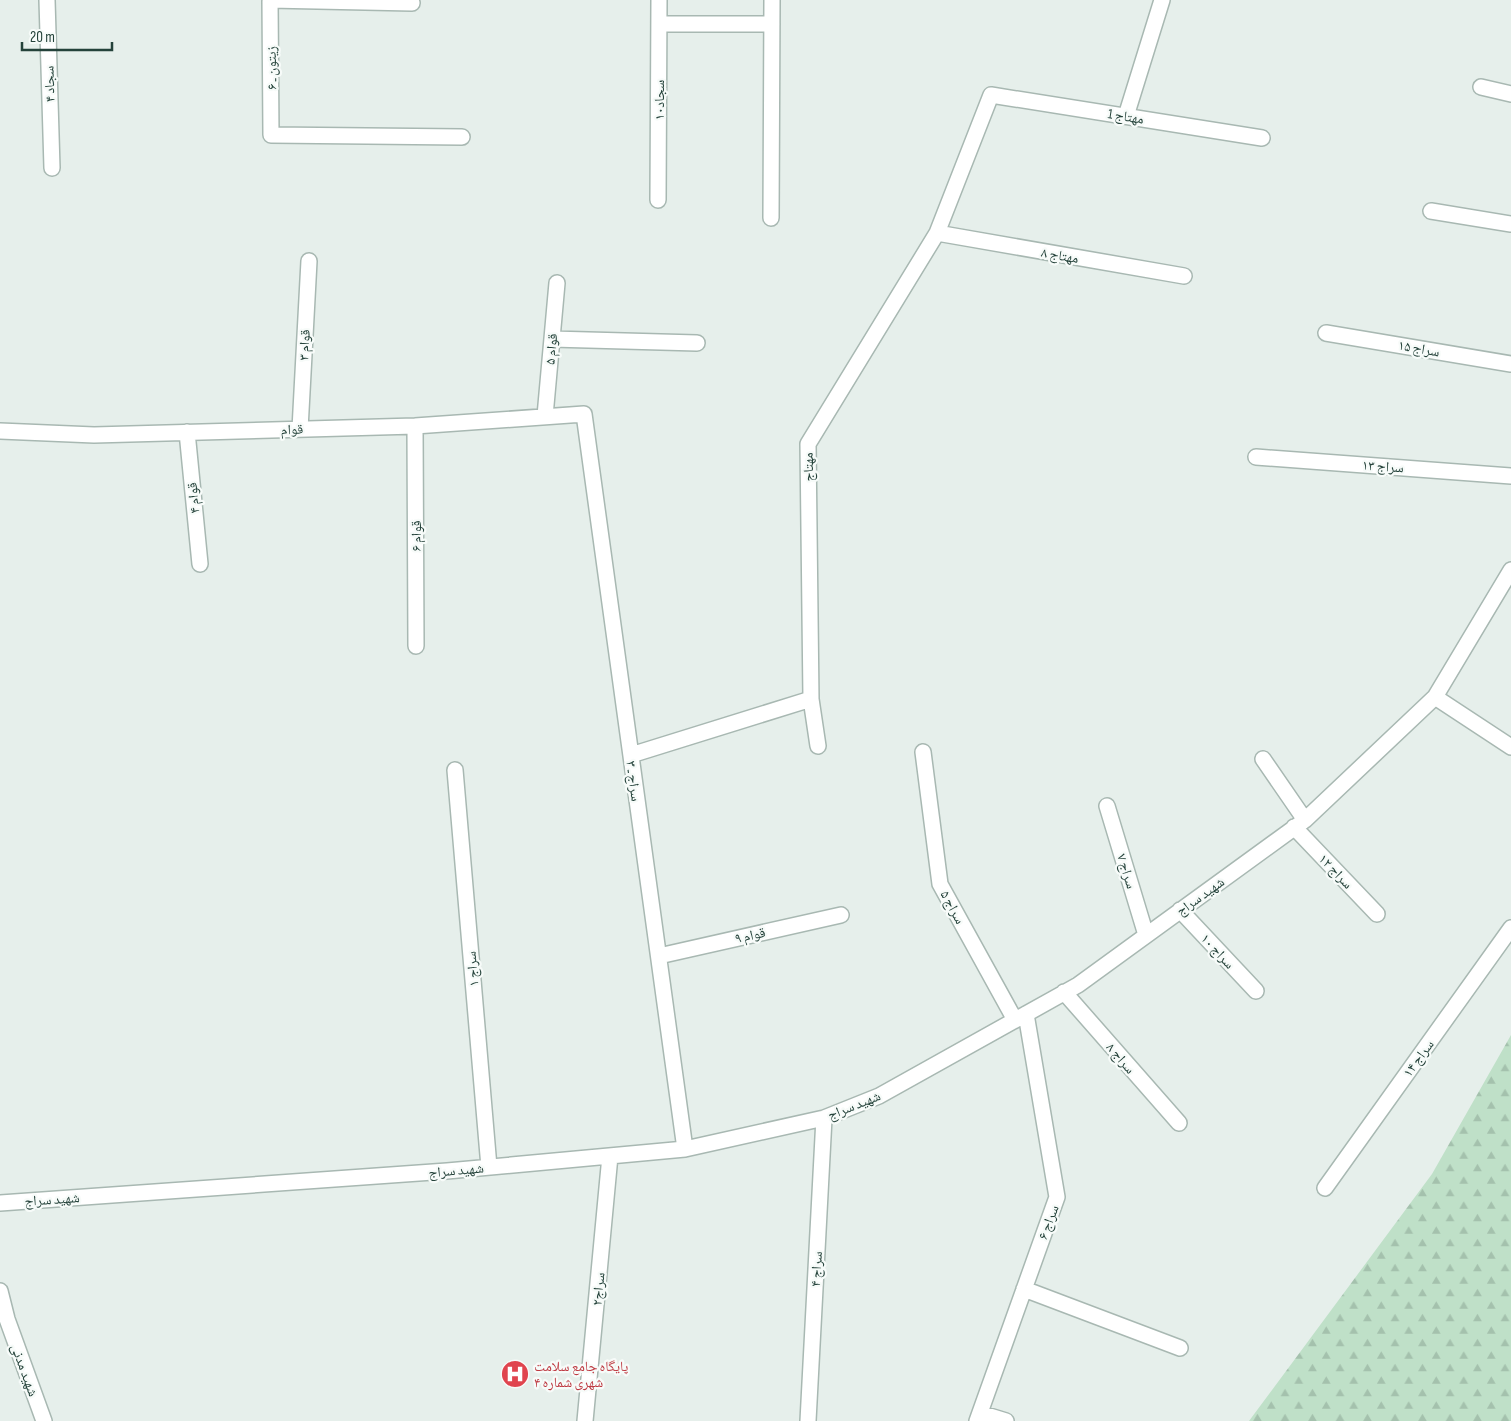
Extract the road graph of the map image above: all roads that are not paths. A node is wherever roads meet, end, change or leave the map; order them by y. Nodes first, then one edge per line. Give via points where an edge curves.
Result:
1 (47, 0) edge
2 (270, 0) edge
3 (659, 0) edge
4 (772, 0) edge
5 (1162, 0) edge
6 (412, 2) dead end
7 (659, 24) junction
8 (772, 24) junction
9 (1480, 87) dead end
10 (991, 94) joint
11 (1511, 94) edge
12 (1126, 116) junction
13 (462, 137) dead end
14 (1262, 138) dead end
15 (52, 168) dead end
16 (658, 200) dead end
17 (1431, 211) dead end
18 (771, 218) dead end
19 (1511, 224) edge
20 (937, 233) junction
21 (309, 261) dead end
22 (1184, 276) dead end
23 (557, 283) dead end
24 (1326, 332) dead end
25 (552, 339) junction
26 (697, 343) dead end
27 (1511, 364) edge
28 (584, 414) joint
29 (545, 416) junction
30 (415, 426) junction
31 (300, 429) junction
32 (0, 431) edge
33 (187, 432) junction
34 (1256, 456) dead end
35 (1511, 476) edge
36 (200, 564) dead end
37 (1511, 570) edge
38 (416, 646) dead end
39 (1434, 697) junction
40 (811, 699) junction
41 (818, 746) dead end
42 (1511, 747) edge
43 (923, 752) dead end
44 (631, 755) junction
45 (1263, 759) dead end
46 (455, 770) dead end
47 (1107, 806) dead end
48 (1300, 824) junction
49 (1180, 910) junction
50 (1377, 914) dead end
51 (841, 915) dead end
52 (1511, 928) edge
53 (1146, 935) junction
54 (658, 956) junction
55 (1256, 991) dead end
56 (1064, 992) junction
57 (1020, 1017) junction
58 (824, 1118) junction
59 (1179, 1123) dead end
60 (685, 1149) junction
61 (610, 1156) junction
62 (489, 1167) junction
63 (1325, 1188) dead end
64 (0, 1203) edge
65 (1024, 1289) junction
66 (0, 1291) edge
67 (3, 1316) edge
68 (1180, 1348) dead end
69 (978, 1417) edge
70 (44, 1421) edge
71 (585, 1421) edge
72 (808, 1421) edge
73 (1006, 1421) edge

1 - 15 street, سجاد ۴
2 - 6 street
2 - 13 street, زیتون ـ ۶ via 271,135
3 - 7 street, سجاد۱۰
4 - 8 street
5 - 12 street
7 - 8 street
7 - 16 street, سجاد۱۰
8 - 18 street
9 - 11 street
10 - 12 street, مهتاج 1
10 - 20 street, مهتاج
12 - 14 street, مهتاج 1
17 - 19 street
20 - 22 street, مهتاج ۸
20 - 40 street, مهتاج via 808,444
21 - 31 street, قوام ۳
23 - 25 street, قوام ۵
24 - 27 street, سراج ۱۵
25 - 26 street
25 - 29 street, قوام ۵
28 - 29 street, قوام
28 - 44 street, سراج ـ ۳
29 - 30 street, قوام
30 - 31 street, قوام
30 - 38 street, قوام ۶
31 - 33 street, قوام
32 - 33 street, قوام via 94,435
33 - 36 street, قوام ۴
34 - 35 street, سراج ۱۳
37 - 39 street, شهید سراج
39 - 42 street
39 - 48 street, شهید سراج
40 - 41 street, مهتاج
40 - 44 street
43 - 57 street, سراج ۵ via 940,884
44 - 54 street, سراج ـ ۳
45 - 48 street, سراج ۱۲
46 - 62 street, سراج ۱
47 - 53 street, سراج ۷
48 - 49 street, شهید سراج
48 - 50 street, سراج ۱۲
49 - 53 street, شهید سراج
49 - 55 street, سراج ۱۰
51 - 54 street, قوام ۹
52 - 63 street, سراج ۱۴
53 - 56 street, شهید سراج
54 - 60 street, سراج ـ ۳
56 - 57 street, شهید سراج
56 - 59 street, سراج ۸
57 - 58 street, شهید سراج via 879,1096
57 - 65 street, سراج ۶ via 1057,1197
58 - 60 street, شهید سراج
58 - 72 street, سراج ۴
60 - 61 street, شهید سراج
61 - 62 street, شهید سراج
61 - 71 street, سراج۲
62 - 64 street, شهید سراج
65 - 68 street
65 - 69 street, سراج ۶
66 - 67 street, شهید مدنی
67 - 70 street, شهید مدنی
69 - 73 street

